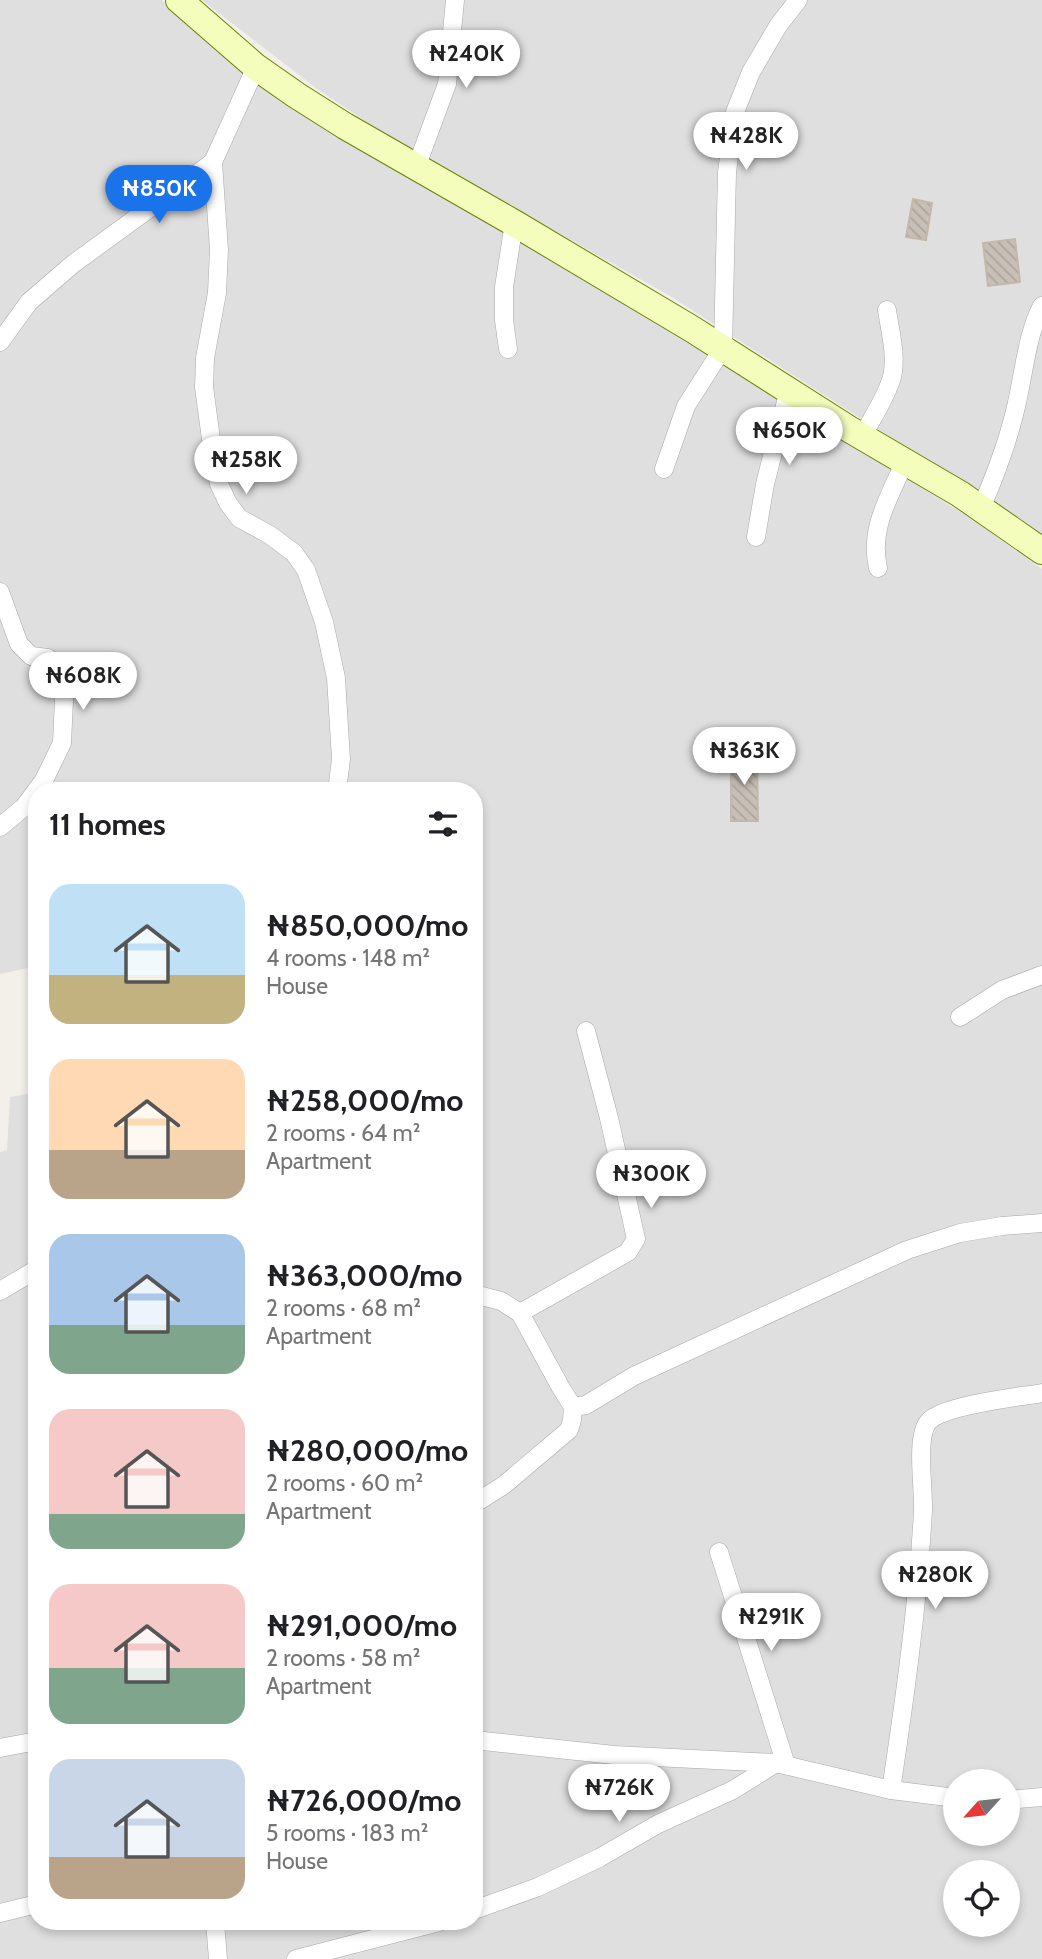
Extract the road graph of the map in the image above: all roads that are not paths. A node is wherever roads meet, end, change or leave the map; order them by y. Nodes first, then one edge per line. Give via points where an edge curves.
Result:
1 (179, 0) edge
2 (455, 0) edge
3 (798, 0) edge
4 (256, 67) junction
5 (213, 162) junction
6 (416, 168) junction
7 (514, 223) junction
8 (1042, 306) edge
9 (887, 310) dead end
10 (0, 342) edge
11 (723, 348) junction
12 (508, 349) dead end
13 (789, 390) junction
14 (862, 438) junction
15 (904, 463) junction
16 (664, 469) dead end
17 (981, 508) junction
18 (756, 537) dead end
19 (1042, 551) edge
20 (878, 568) dead end
21 (0, 592) edge
22 (43, 782) edge
23 (338, 782) edge
24 (28, 802) edge
25 (0, 827) edge
26 (1042, 975) edge
27 (960, 1017) dead end
28 (586, 1031) dead end
29 (1042, 1223) edge
30 (28, 1274) edge
31 (0, 1291) edge
32 (483, 1296) edge
33 (520, 1313) junction
34 (1042, 1393) edge
35 (573, 1407) junction
36 (483, 1498) edge
37 (719, 1552) dead end
38 (483, 1741) edge
39 (28, 1743) edge
40 (0, 1748) edge
41 (781, 1764) junction
42 (891, 1790) junction
43 (943, 1796) edge
44 (1042, 1797) edge
45 (1020, 1799) edge
46 (28, 1906) edge
47 (483, 1907) edge
48 (0, 1913) edge
49 (216, 1930) edge
50 (408, 1930) edge
51 (218, 1959) edge
52 (296, 1959) edge

1 - 4 main road
2 - 6 street via 447,84
3 - 11 street via 751,72 735,112 727,172
4 - 5 street
4 - 6 main road
5 - 10 street via 73,264 29,302
5 - 23 street via 219,250 204,387 219,484 239,518 294,553 306,570 324,622 335,678 341,759
6 - 7 main road
7 - 11 main road
7 - 12 street via 504,288
8 - 17 street via 999,467
9 - 14 street via 892,374
11 - 13 main road
11 - 16 street via 686,406
13 - 14 main road
13 - 18 street
14 - 15 main road
15 - 17 main road
15 - 20 street via 876,534
17 - 19 main road
21 - 22 street via 19,644 31,656 48,658 61,672 62,743
24 - 25 street
26 - 27 street via 1002,990
28 - 33 street via 636,1239 628,1252
29 - 35 street via 960,1233 907,1250 634,1376 586,1405
30 - 31 street
32 - 33 street
33 - 35 street
34 - 42 street via 943,1413 928,1421 922,1437 923,1506 915,1626
35 - 36 street via 569,1430
37 - 41 street
38 - 41 street via 614,1755
39 - 40 street
41 - 42 street
41 - 47 street via 599,1858
42 - 43 street
44 - 45 street
46 - 48 street
49 - 51 street
50 - 52 street

